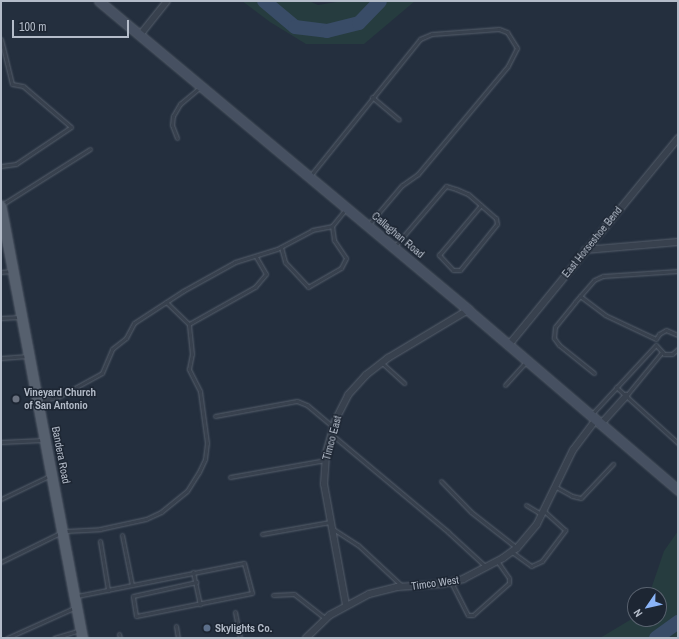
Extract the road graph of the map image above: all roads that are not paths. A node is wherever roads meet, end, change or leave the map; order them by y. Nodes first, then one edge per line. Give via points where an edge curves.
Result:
1 (99, 1) edge
2 (167, 1) edge
3 (140, 35) junction
4 (1, 39) edge
5 (6, 66) junction
6 (1, 67) edge
7 (201, 86) junction
8 (372, 97) junction
9 (399, 120) dead end
10 (177, 138) dead end
11 (678, 138) edge
12 (90, 149) dead end
13 (1, 166) edge
14 (309, 177) junction
15 (1, 205) edge
16 (481, 205) junction
17 (347, 208) junction
18 (332, 226) junction
19 (368, 226) junction
20 (678, 242) edge
21 (281, 247) junction
22 (394, 248) junction
23 (586, 250) junction
24 (256, 257) junction
25 (13, 271) junction
26 (678, 271) edge
27 (1, 272) edge
28 (580, 296) junction
29 (166, 302) junction
30 (468, 310) junction
31 (22, 317) junction
32 (1, 318) edge
33 (189, 324) junction
34 (678, 335) edge
35 (656, 339) junction
36 (656, 345) junction
37 (508, 346) junction
38 (677, 351) edge
39 (662, 352) junction
40 (30, 356) junction
41 (1, 358) edge
42 (526, 362) junction
43 (382, 363) junction
44 (594, 373) dead end
45 (404, 383) dead end
46 (505, 386) dead end
47 (616, 387) junction
48 (626, 396) junction
49 (38, 402) junction
50 (215, 416) dead end
51 (595, 421) junction
52 (333, 427) junction
53 (331, 434) junction
54 (46, 440) junction
55 (1, 442) edge
56 (678, 444) edge
57 (325, 460) junction
58 (612, 464) dead end
59 (52, 474) junction
60 (230, 477) dead end
61 (441, 481) dead end
62 (556, 487) junction
63 (678, 490) edge
64 (1, 499) edge
65 (526, 505) dead end
66 (544, 513) junction
67 (330, 525) junction
68 (63, 531) junction
69 (262, 534) dead end
70 (122, 535) dead end
71 (100, 541) dead end
72 (514, 550) junction
73 (1, 562) edge
74 (498, 562) junction
75 (487, 568) junction
76 (194, 572) junction
77 (196, 582) junction
78 (451, 582) junction
79 (132, 585) junction
80 (403, 587) junction
81 (108, 590) junction
82 (273, 595) dead end
83 (76, 601) junction
84 (200, 604) junction
85 (346, 605) junction
86 (235, 612) dead end
87 (326, 619) junction
88 (176, 626) dead end
89 (83, 634) edge
90 (7, 638) edge
91 (54, 638) edge
92 (178, 638) edge
93 (240, 638) edge
94 (306, 638) edge

1 - 3 main road, Callaghan Road
2 - 3 street
3 - 7 main road, Callaghan Road
4 - 5 lane
5 - 6 lane
5 - 13 lane via 12,84 23,86 71,127 16,164
7 - 10 lane via 180,104 173,116 172,126
7 - 14 main road, Callaghan Road
8 - 9 lane
8 - 14 lane
8 - 19 lane via 424,36 502,29 516,43 516,55 508,66 418,174 402,185
11 - 23 street, East Horseshoe Bend
12 - 15 lane
14 - 17 main road, Callaghan Road
15 - 25 main road, Bandera Road
16 - 16 lane via 496,218 498,224 460,270 453,270 439,255
16 - 22 lane via 468,194 446,186
17 - 18 lane
17 - 19 main road, Callaghan Road
18 - 21 lane via 312,230
18 - 21 lane via 334,240 346,258 341,268 308,287 285,262
19 - 22 main road, Callaghan Road
20 - 23 street
21 - 24 lane
22 - 30 main road, Callaghan Road
23 - 37 street, East Horseshoe Bend
24 - 29 lane via 235,262
24 - 33 lane via 266,274 255,287
25 - 27 lane
25 - 31 main road, Bandera Road
26 - 28 lane via 603,276 594,280
28 - 35 lane via 605,315
28 - 44 lane via 555,327 554,338
29 - 33 lane
29 - 49 lane via 134,323 126,338 112,350 102,373 60,396
30 - 37 main road, Callaghan Road
30 - 43 street, Timco East
31 - 32 lane
31 - 40 main road, Bandera Road
33 - 68 lane via 192,354 189,369 200,391 207,443 205,459 187,491 160,512 146,519 100,528
34 - 35 lane via 666,330
35 - 36 lane
36 - 39 lane
36 - 47 lane
37 - 42 main road, Callaghan Road
38 - 39 lane via 668,354
39 - 48 lane
40 - 41 lane
40 - 49 main road, Bandera Road
42 - 46 lane
42 - 51 main road, Callaghan Road
43 - 45 lane
43 - 52 street, Timco East via 356,385 340,409
47 - 48 lane
47 - 51 lane
48 - 51 street, Timco West
48 - 56 lane
49 - 54 main road, Bandera Road
50 - 52 lane via 297,401 307,405
51 - 62 street, Timco West via 573,450
51 - 63 main road, Callaghan Road
52 - 53 street, Timco East
53 - 57 street, Timco East
53 - 75 lane
54 - 55 lane
54 - 59 main road, Bandera Road
57 - 60 lane
57 - 67 street, Timco East via 324,484
58 - 62 lane via 581,498
59 - 64 lane
59 - 68 main road, Bandera Road
61 - 72 lane
62 - 66 street, Timco West
65 - 66 lane
66 - 72 street, Timco West
66 - 72 lane via 565,530 542,561 531,566
67 - 69 lane
67 - 80 lane via 358,545
67 - 85 street, Timco East
68 - 73 lane
68 - 83 main road, Bandera Road
70 - 79 lane
71 - 81 lane
72 - 74 street, Timco West
74 - 75 street, Timco West
74 - 78 lane via 509,578 509,583 473,615 468,615
75 - 78 street, Timco West
76 - 77 lane
76 - 79 lane
76 - 84 lane via 244,563 252,591
77 - 84 lane
77 - 84 lane via 133,596 135,614 137,616
78 - 80 street, Timco West
79 - 81 lane
80 - 85 street, Timco West via 370,594
81 - 83 lane
82 - 87 lane via 294,594
83 - 89 main road, Bandera Road
83 - 90 lane
85 - 87 street, Timco West
86 - 93 lane
87 - 94 street, Timco West
88 - 92 lane
89 - 91 lane

